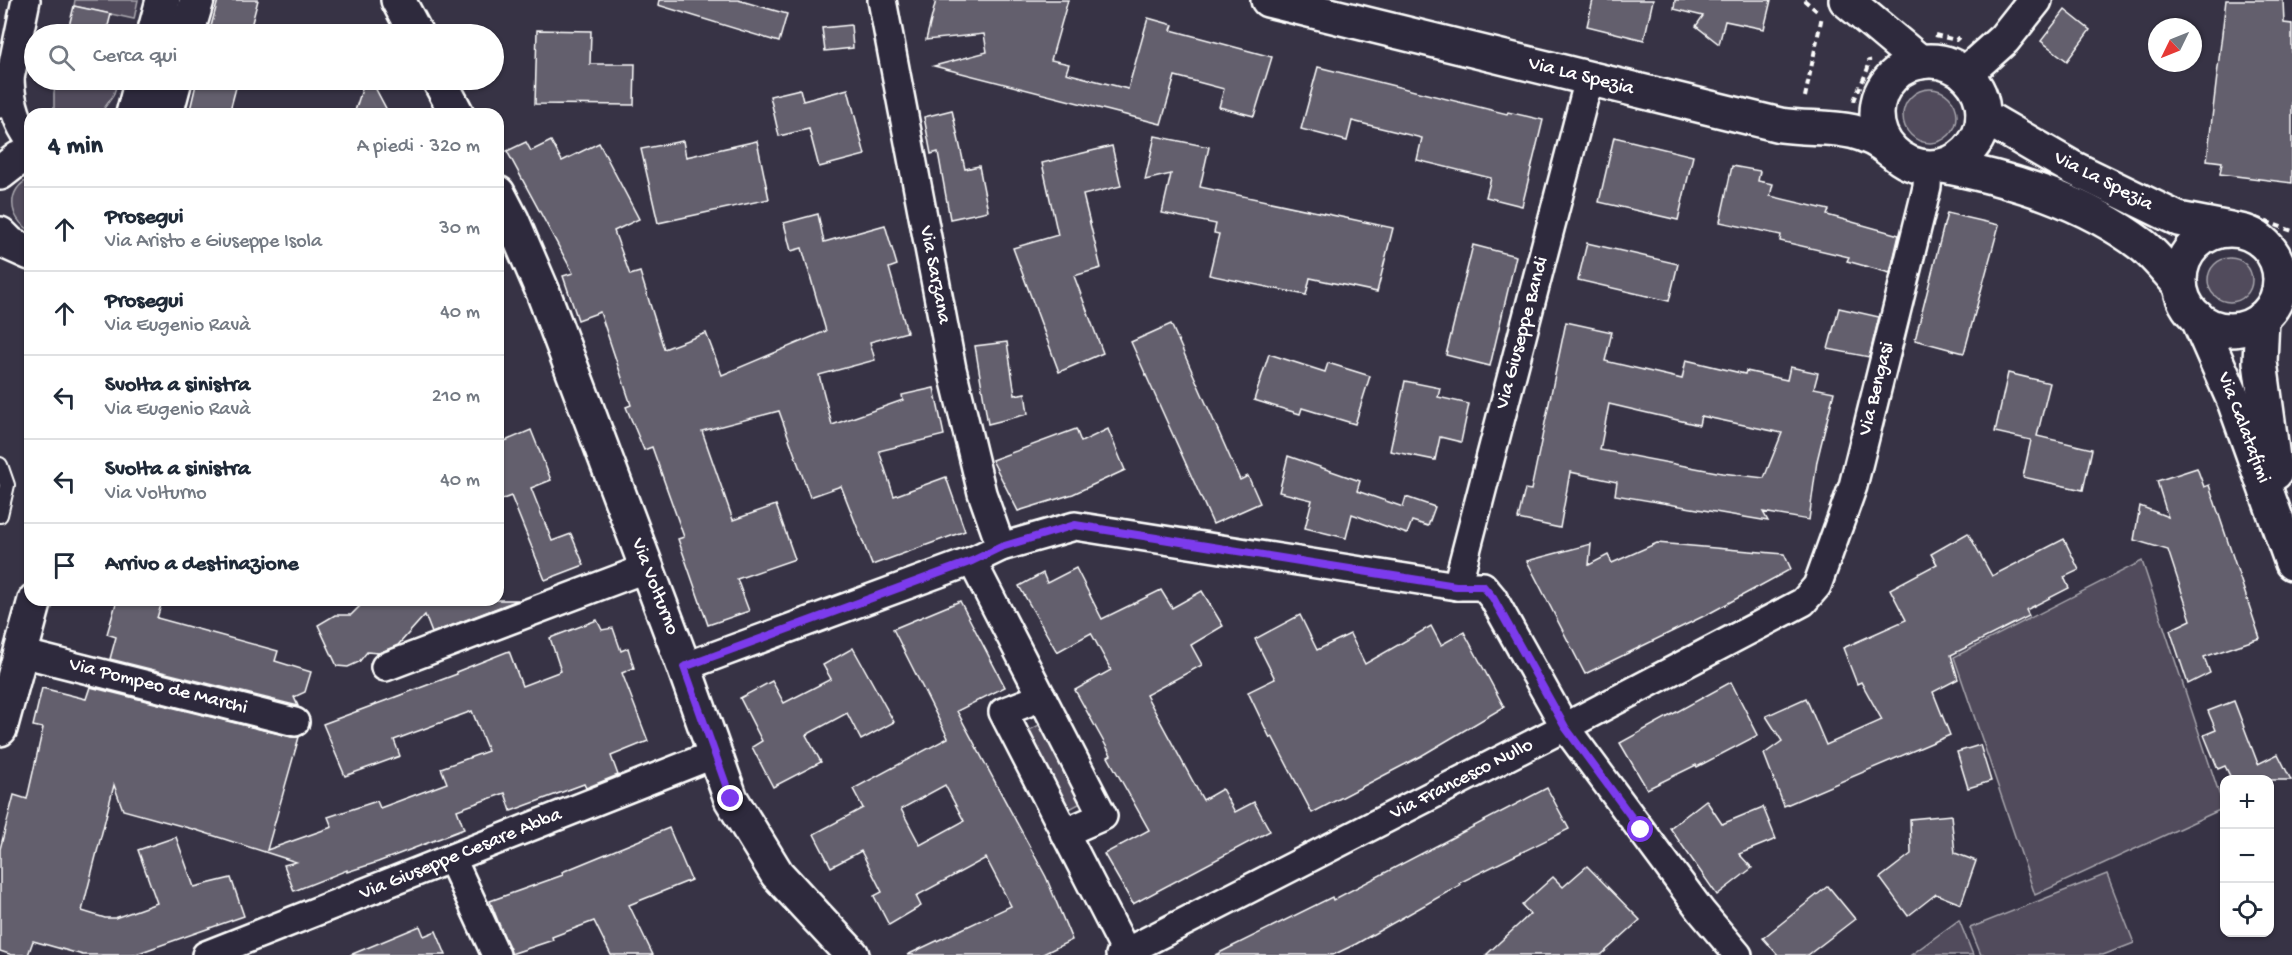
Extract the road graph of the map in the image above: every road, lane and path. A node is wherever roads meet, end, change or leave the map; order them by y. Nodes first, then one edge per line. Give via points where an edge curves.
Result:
1 (26, 0) edge
2 (163, 0) edge
3 (197, 0) edge
4 (398, 0) edge
5 (882, 0) edge
6 (1268, 0) edge
7 (1804, 0) edge
8 (2035, 0) edge
9 (1832, 12) edge
10 (157, 24) edge
11 (190, 24) edge
12 (411, 24) edge
13 (1964, 33) dead end
14 (1925, 48) junction
15 (1864, 53) dead end
16 (1965, 74) junction
17 (10, 79) junction
18 (1589, 79) junction
19 (139, 90) edge
20 (172, 90) edge
21 (444, 90) edge
22 (1804, 102) dead end
23 (0, 104) edge
24 (1851, 104) dead end
25 (134, 108) edge
26 (168, 108) edge
27 (454, 108) edge
28 (1983, 116) junction
29 (24, 131) edge
30 (1891, 151) junction
31 (24, 158) edge
32 (1936, 167) junction
33 (0, 174) edge
34 (504, 206) edge
35 (2245, 228) junction
36 (2292, 231) edge
37 (1, 237) edge
38 (24, 250) edge
39 (2292, 252) edge
40 (2180, 285) junction
41 (2275, 307) edge
42 (2197, 317) junction
43 (0, 465) edge
44 (0, 515) edge
45 (2290, 546) edge
46 (1001, 547) junction
47 (972, 561) junction
48 (646, 568) junction
49 (1456, 586) junction
50 (1803, 602) joint
51 (33, 606) edge
52 (21, 653) junction
53 (385, 667) dead end
54 (684, 667) junction
55 (1042, 697) junction
56 (294, 722) dead end
57 (1565, 727) junction
58 (0, 729) edge
59 (715, 754) junction
60 (1064, 833) junction
61 (452, 859) junction
62 (1123, 953) edge
63 (207, 955) edge
64 (496, 955) edge
65 (852, 955) edge
66 (1738, 955) edge

1 - 17 street
2 - 10 street
3 - 11 street
4 - 12 street
5 - 46 street, Via Sarzana via 952,369 982,493
6 - 18 street, Via La Spezia
7 - 9 path
8 - 16 street via 2004,39
9 - 14 street
9 - 22 path
13 - 14 path via 1956,40
14 - 16 street
14 - 30 street via 1891,77 1877,105 1877,122
15 - 24 path via 1870,67
16 - 28 street via 1975,86
17 - 23 street
17 - 29 street
18 - 30 street, Via La Spezia via 1780,125 1850,130 1873,138
18 - 49 street, Via Giuseppe Bandi
19 - 25 street
20 - 26 street
21 - 27 street
28 - 32 street via 1980,133 1971,148 1959,159
28 - 35 street, Via La Spezia via 2071,167 2178,219
30 - 32 street, Via La Spezia via 1908,162
31 - 33 street
32 - 40 street, Via La Spezia via 1983,174 2036,189 2104,219 2144,246
32 - 50 street, Via Bengasi via 1927,187 1853,486 1817,586
34 - 48 street, Via Volturno via 539,283
35 - 36 path
35 - 39 street, Via La Spezia
35 - 40 street via 2208,235 2190,250 2182,267
35 - 41 street via 2273,253 2280,272
37 - 38 street
40 - 42 street, Via La Spezia
41 - 42 street via 2242,328 2230,330
41 - 45 street, Via Calatafimi via 2260,362
42 - 45 street, Via Calatafimi
43 - 44 lane via 7,485
46 - 47 street
46 - 49 street via 1075,525
47 - 54 street
47 - 55 street
48 - 53 street
48 - 54 street, Via Volturno
49 - 57 street via 1483,586 1493,598
50 - 57 street, Via Francesco Nullo
51 - 52 street
52 - 56 street, Via Pompeo de Marchi
52 - 58 street
54 - 59 street, Via Volturno
55 - 60 street via 1103,816
55 - 60 street via 1003,712
57 - 62 street, Via Francesco Nullo
57 - 66 street
59 - 61 street, Via Giuseppe Cesare Abba
59 - 65 street, Via Volturno via 731,799 777,874
60 - 62 street
61 - 63 street, Via Giuseppe Cesare Abba
61 - 64 street

